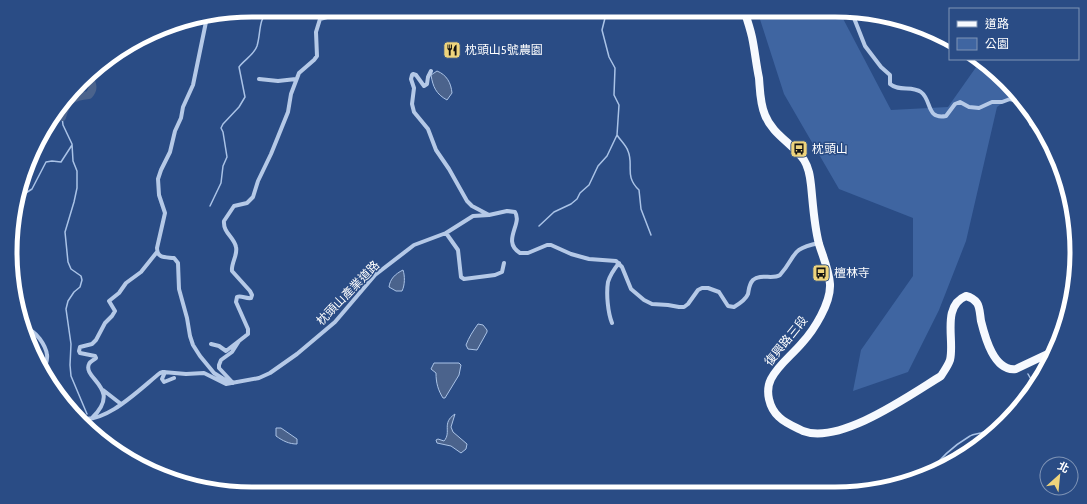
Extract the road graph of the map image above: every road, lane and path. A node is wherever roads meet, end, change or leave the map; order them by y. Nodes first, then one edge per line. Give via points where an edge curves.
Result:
1 (324, 17) edge
2 (324, 17) edge
3 (335, 17) edge
4 (746, 17) edge
5 (854, 18) edge
6 (206, 22) edge
7 (431, 71) dead end
8 (259, 79) dead end
9 (296, 79) junction
10 (1015, 100) edge
11 (490, 215) junction
12 (446, 233) junction
13 (819, 242) junction
14 (157, 252) junction
15 (504, 263) dead end
16 (619, 263) junction
17 (612, 324) dead end
18 (30, 330) edge
19 (239, 341) junction
20 (211, 344) dead end
21 (1047, 354) edge
22 (45, 365) edge
23 (166, 372) junction
24 (174, 378) dead end
25 (232, 383) junction
26 (103, 390) junction
27 (122, 404) junction
28 (92, 419) junction
29 (88, 420) edge

1 - 3 street
2 - 9 street via 320,19 317,27 316,58 302,69
4 - 13 main road, 復興路三段 via 752,36 764,113 772,127 798,152 808,167
5 - 10 street via 865,46 890,75 890,84 896,88 921,91 927,99 930,111 938,116 946,116 955,104 960,102 969,107 979,108 992,102
6 - 14 street via 193,85 158,179 159,195 165,213
7 - 11 street via 424,86 416,75 412,75 412,109 430,132 436,150 467,201
8 - 9 street
9 - 19 street via 288,112 253,197 247,203 234,206 224,221 225,229 237,249 232,272 252,295 251,298 238,296 236,299 248,329 248,334
11 - 12 street, 枕頭山產業道路 via 473,216
11 - 16 street, 枕頭山產業道路 via 515,212 517,218 512,241 514,248 520,253 551,245 589,259 613,260
12 - 15 street via 458,250 460,277 464,279 495,275 502,272
12 - 25 street, 枕頭山產業道路 via 405,251 376,275 335,322 308,346 270,373 260,378
13 - 16 street via 800,248 777,277 754,279 750,284 748,296 734,307 728,306 719,292 708,288 698,290 684,307 652,304 631,289
13 - 21 main road, 復興路三段 via 830,285 825,306 818,321 779,368 768,387 773,410 782,420 795,427 823,434 857,425 940,376 950,360 951,317 955,306 966,296 977,304 986,338 993,354 1004,367 1016,369
14 - 25 street via 163,257 174,258 178,263 179,289 188,318 190,336 200,356 214,373
14 - 26 street via 141,272 109,301 115,311 105,322 96,340 80,348 80,353 95,356 88,368
16 - 17 street via 608,282
18 - 22 street via 36,333 46,351
19 - 20 street via 226,351
19 - 25 street via 219,365
23 - 24 street via 162,379 164,382
23 - 25 street, 枕頭山產業道路 via 204,373 222,383
23 - 27 street via 160,373
26 - 27 street
26 - 28 street via 103,404
27 - 28 street
28 - 29 street

